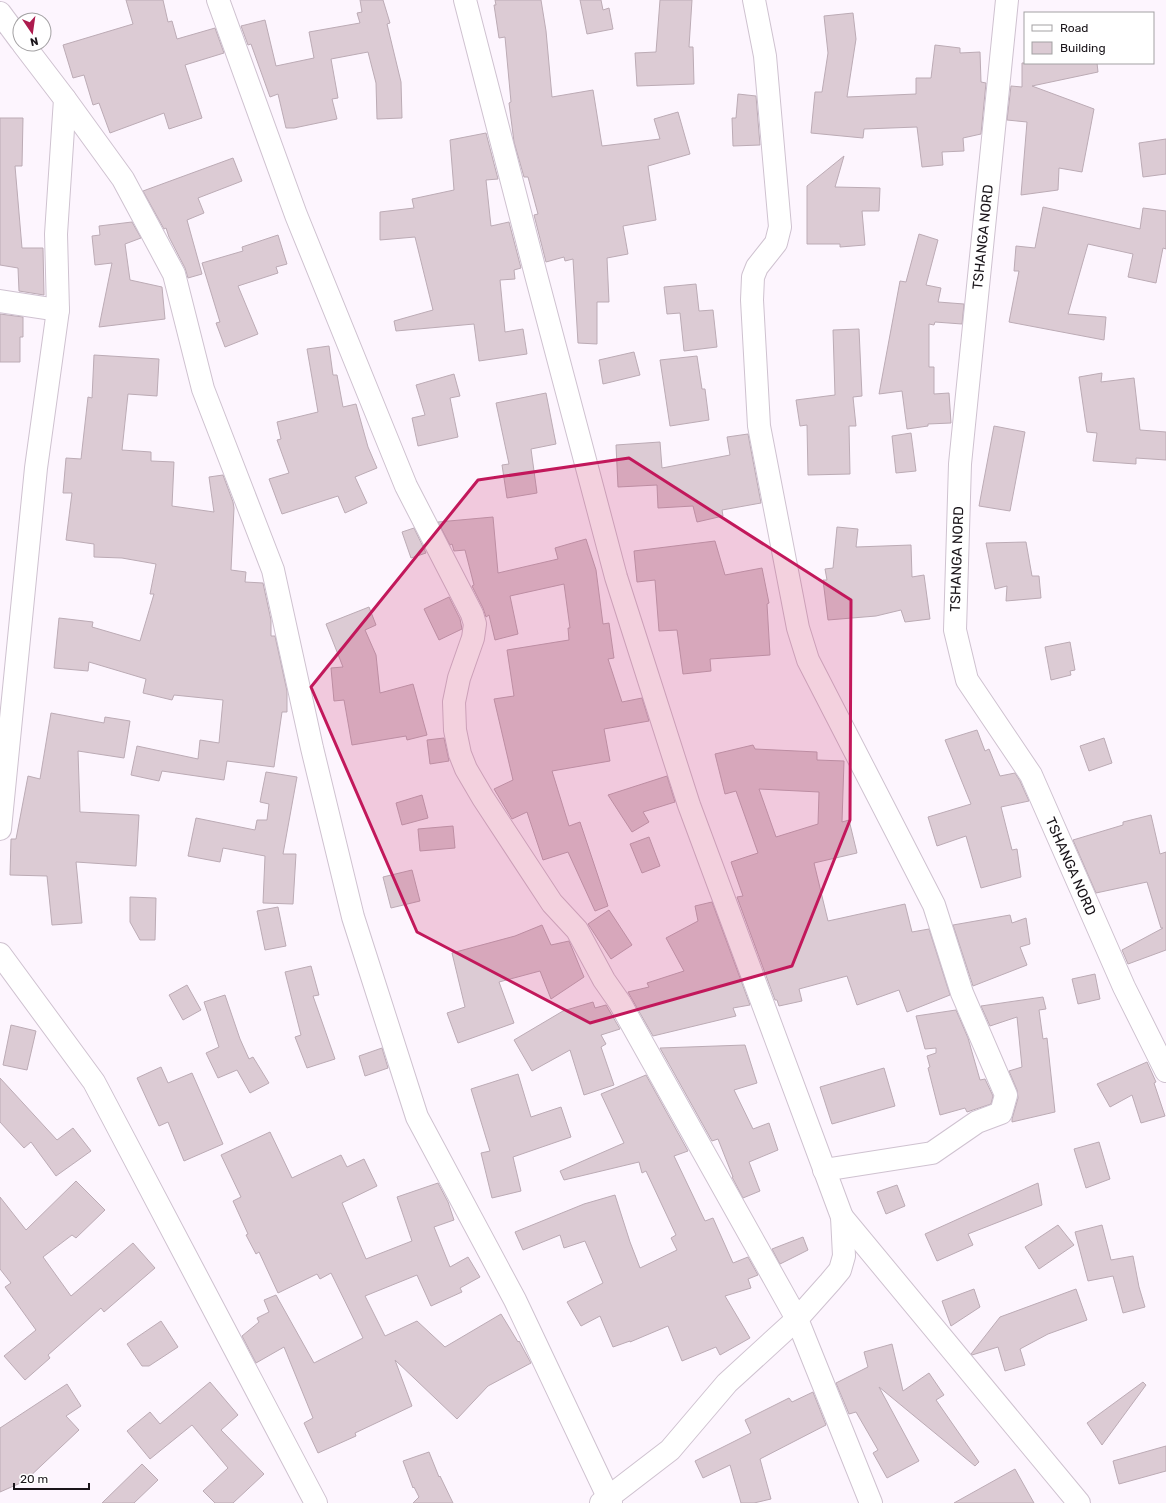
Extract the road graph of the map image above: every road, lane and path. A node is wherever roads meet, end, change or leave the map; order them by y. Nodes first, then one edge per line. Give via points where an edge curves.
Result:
1 (218, 0) edge
2 (465, 0) edge
3 (754, 0) edge
4 (1007, 0) edge
5 (0, 13) edge
6 (12, 29) edge
7 (29, 52) edge
8 (65, 99) junction
9 (0, 301) edge
10 (58, 310) junction
11 (0, 829) edge
12 (0, 954) edge
13 (1166, 1071) edge
14 (824, 1170) junction
15 (842, 1217) junction
16 (797, 1319) junction
17 (607, 1501) edge
18 (316, 1503) edge
19 (871, 1503) edge
20 (1078, 1503) edge

1 - 16 street via 296,214 406,486 472,614 475,624 473,638 459,678 454,702 455,730 466,769 552,904 577,930
2 - 14 street via 616,577 689,805
3 - 14 street via 765,56 780,227 776,242 752,277 759,426 798,628 808,660 934,905 962,993 1006,1095 1001,1113 978,1122 932,1153
4 - 13 street, TSHANGA NORD via 960,464 955,630 967,680 1031,775 1124,987
5 - 6 street
7 - 8 street
8 - 10 street via 56,234
8 - 17 street via 123,179 174,274 204,389 273,570 353,917 417,1117 515,1300
9 - 10 street
10 - 11 street via 36,468
12 - 18 street via 94,1082
14 - 15 street
15 - 16 street via 844,1256 840,1270
15 - 20 street
16 - 17 street via 726,1383 670,1450
16 - 19 street

